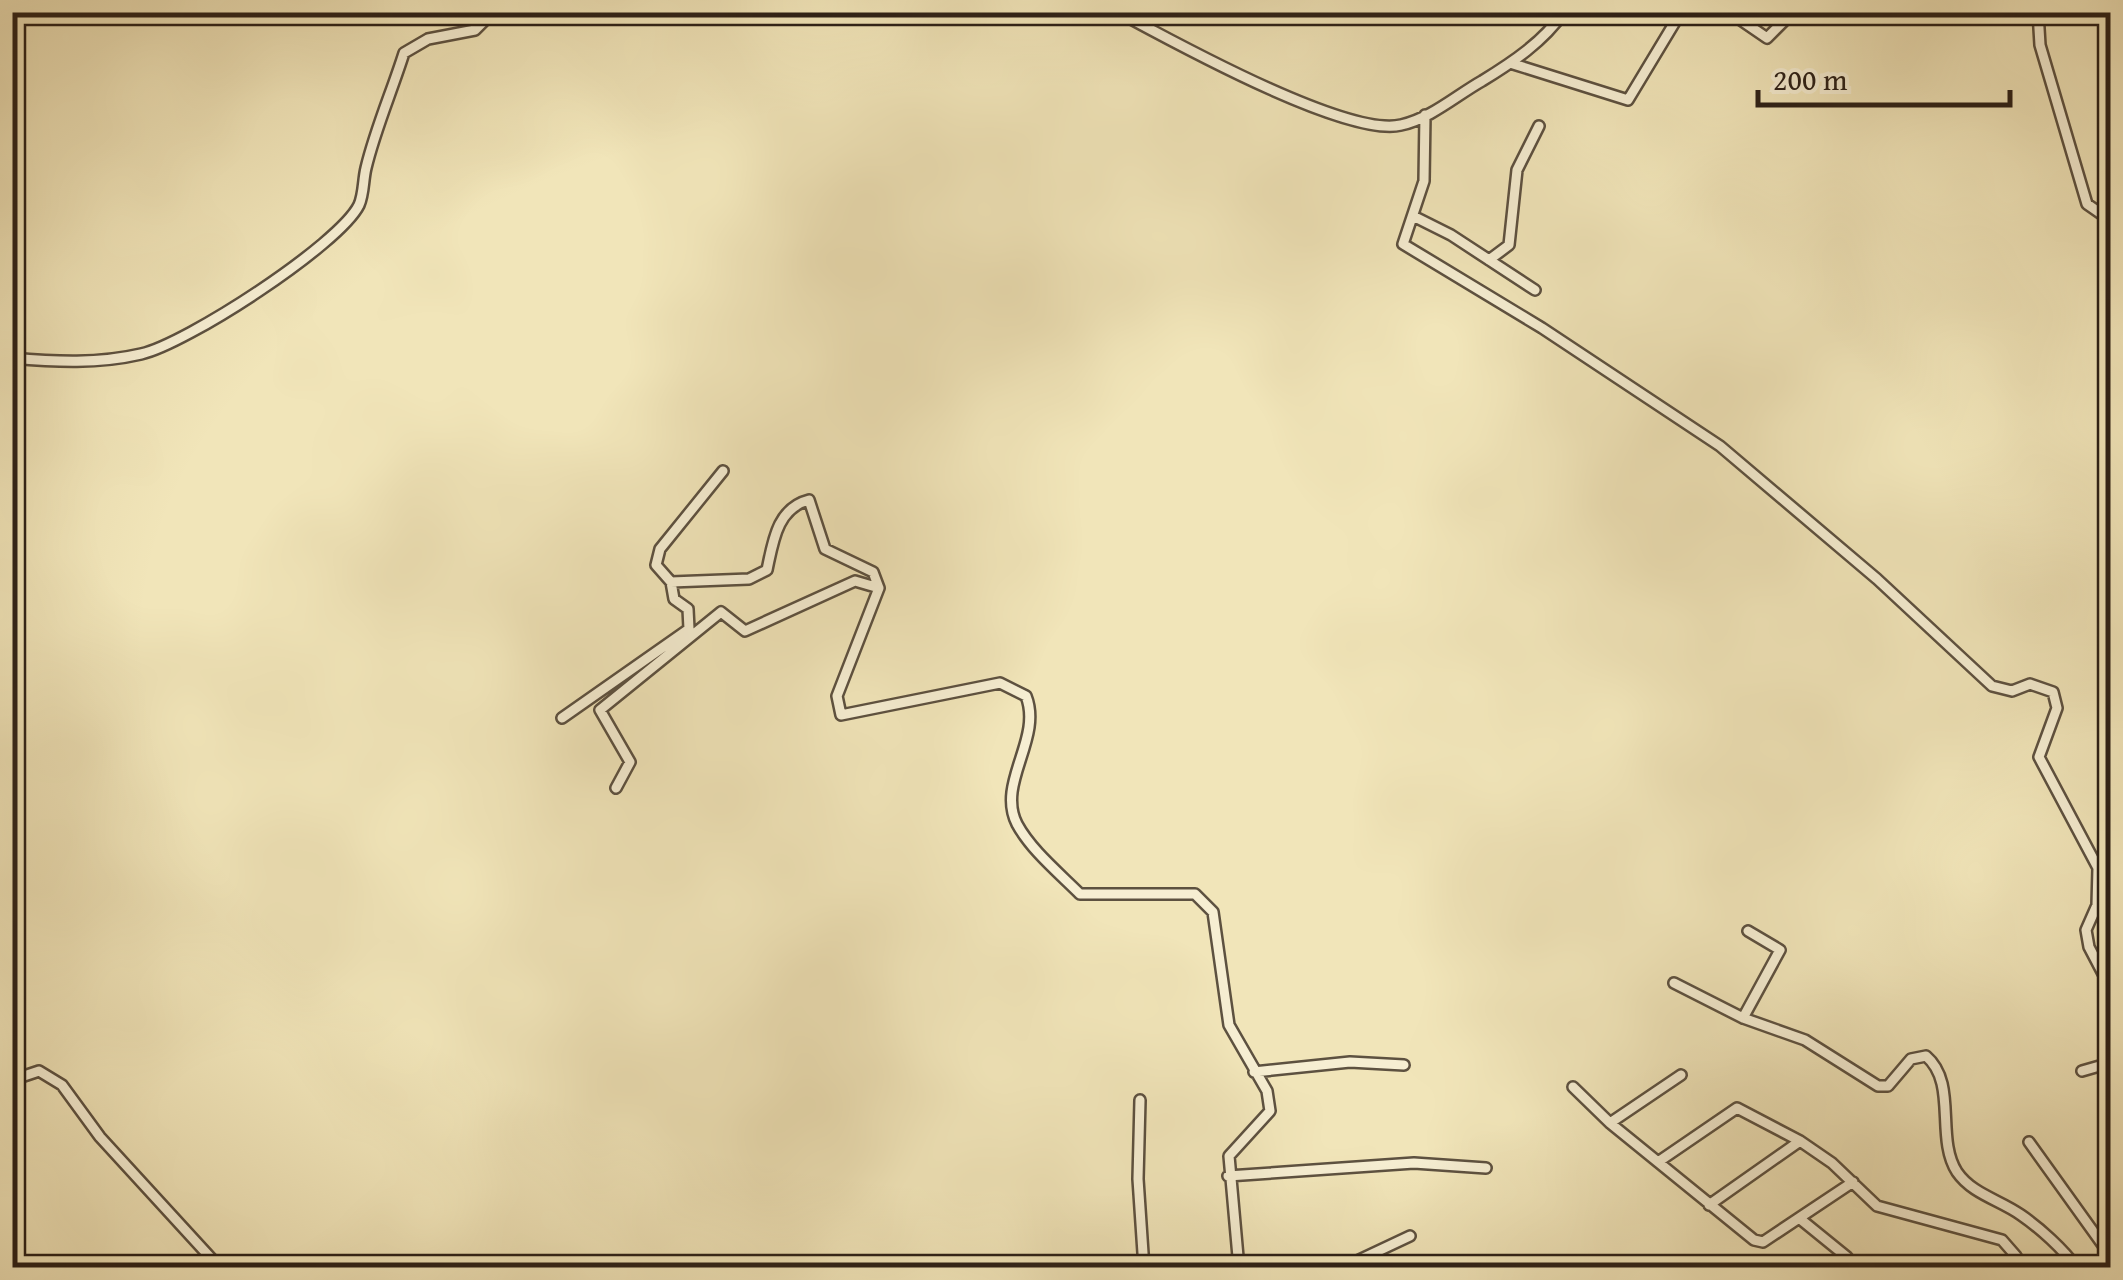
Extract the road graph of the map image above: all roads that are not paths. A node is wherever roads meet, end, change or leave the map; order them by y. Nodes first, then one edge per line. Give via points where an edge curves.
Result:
1 (493, 12) edge
2 (1118, 12) edge
3 (1564, 12) edge
4 (1680, 12) edge
5 (1729, 12) edge
6 (1793, 12) edge
7 (2038, 12) edge
8 (1510, 63) junction
9 (1425, 115) junction
10 (1539, 126) dead end
11 (1413, 216) junction
12 (2110, 220) edge
13 (1510, 245) junction
14 (1489, 260) junction
15 (1506, 273) junction
16 (1535, 290) dead end
17 (12, 358) edge
18 (723, 471) dead end
19 (671, 582) junction
20 (879, 588) junction
21 (562, 718) dead end
22 (616, 788) dead end
23 (1748, 931) dead end
24 (1674, 983) dead end
25 (2110, 987) edge
26 (1744, 1018) junction
27 (2110, 1063) edge
28 (1404, 1065) dead end
29 (2082, 1071) dead end
30 (1254, 1072) junction
31 (1680, 1075) dead end
32 (12, 1080) edge
33 (1573, 1087) dead end
34 (1140, 1100) dead end
35 (1610, 1123) junction
36 (1800, 1140) junction
37 (2029, 1142) dead end
38 (1658, 1162) junction
39 (1486, 1168) dead end
40 (1228, 1176) junction
41 (1853, 1182) junction
42 (1709, 1205) junction
43 (1800, 1218) junction
44 (1410, 1236) dead end
45 (1376, 1252) junction
46 (2110, 1255) edge
47 (220, 1268) edge
48 (1144, 1268) edge
49 (1240, 1268) edge
50 (1342, 1268) edge
51 (1382, 1268) edge
52 (1838, 1268) edge
53 (2012, 1268) edge
54 (2077, 1268) edge

1 - 17 street via 475,30 428,39 404,53 361,202 348,222 277,278 198,329 144,354 70,364
2 - 9 street via 1293,98 1361,123 1399,126
3 - 8 street
4 - 8 street via 1628,100
5 - 6 street via 1767,38
7 - 12 street via 2040,45 2087,204
8 - 9 street
9 - 11 street via 1424,181
10 - 13 street via 1517,170
11 - 14 street
11 - 25 street via 1403,244 1720,446 1992,686 2012,691 2030,684 2053,692 2057,708 2040,757 2098,868 2094,916 2086,930
13 - 14 street
13 - 15 street
14 - 15 street
15 - 16 street
18 - 19 street via 660,549 656,565
19 - 20 street via 749,579 767,570 778,524 796,503 809,500 825,549 873,572
19 - 21 street via 674,599 688,609 689,629
20 - 22 street via 855,581 745,632 721,612 600,710 630,762
20 - 30 street via 836,696 841,714 1000,683 1026,696 1032,710 1010,792 1017,823 1080,894 1195,894 1213,912 1229,1025
23 - 26 street via 1780,950
24 - 26 street
26 - 54 street via 1805,1040 1878,1086 1894,1081 1911,1059 1926,1056 1944,1094 1955,1170 1965,1183 2022,1215
27 - 29 street
28 - 30 street via 1350,1062
30 - 40 street via 1270,1111 1229,1156
31 - 35 street
32 - 47 street via 39,1071 62,1085
33 - 35 street
34 - 48 street
35 - 38 street
36 - 38 street via 1737,1108
36 - 41 street
36 - 42 street
37 - 46 street
38 - 42 street
39 - 40 street via 1377,1164
40 - 49 street
41 - 43 street
41 - 53 street via 1877,1206 2002,1240 2016,1256
42 - 43 street via 1763,1242
43 - 52 street via 1847,1257
44 - 45 street
45 - 50 street
45 - 51 street

